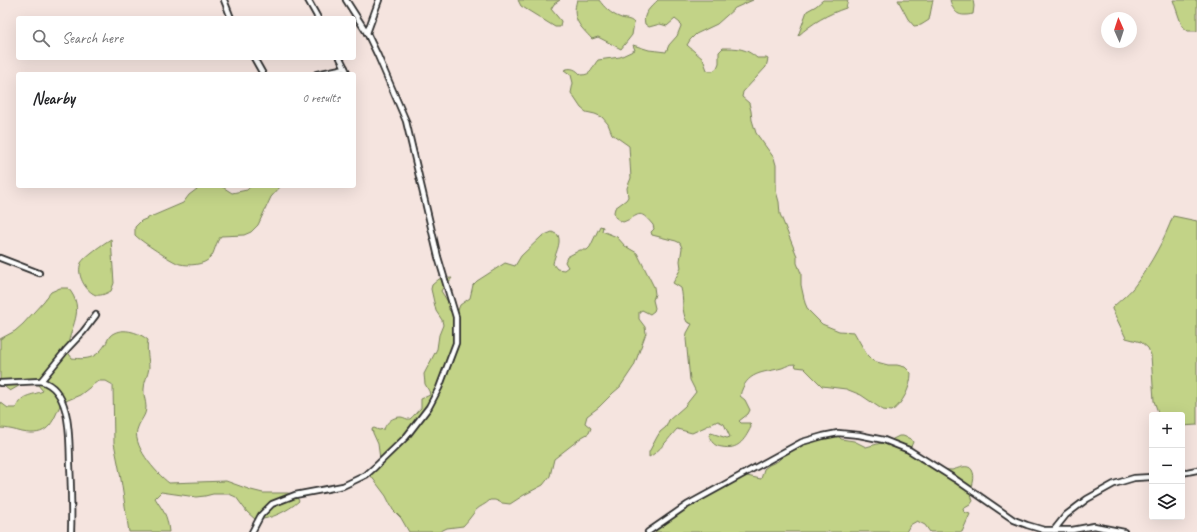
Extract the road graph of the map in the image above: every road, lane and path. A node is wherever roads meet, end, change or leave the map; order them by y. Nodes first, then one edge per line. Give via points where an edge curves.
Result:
1 (224, 0) edge
2 (308, 0) edge
3 (346, 0) edge
4 (378, 0) edge
5 (230, 16) edge
6 (317, 16) edge
7 (367, 33) junction
8 (255, 60) edge
9 (341, 60) edge
10 (345, 68) junction
11 (263, 72) edge
12 (326, 72) edge
13 (347, 72) edge
14 (0, 258) edge
15 (39, 273) dead end
16 (96, 315) dead end
17 (41, 381) junction
18 (0, 384) edge
19 (1197, 470) edge
20 (1185, 472) edge
21 (1149, 477) edge
22 (1054, 530) junction
23 (71, 532) edge
24 (252, 532) edge
25 (648, 532) edge
26 (1124, 532) edge

1 - 5 street
2 - 6 street
3 - 7 street
4 - 7 street
7 - 24 street via 406,121 438,257 456,317 456,343 429,408 406,437 375,467 366,475 343,486 295,495 272,504 261,515
8 - 11 street
9 - 10 street
10 - 12 street
10 - 13 street
14 - 15 street
16 - 17 street
17 - 18 street
17 - 23 street via 52,387 61,400 68,423
19 - 20 street
21 - 22 street via 1134,478 1114,484 1087,499 1066,515
22 - 25 street via 1044,530 1014,520 908,450 884,440 838,433 802,442 687,505
22 - 26 street via 1094,526

